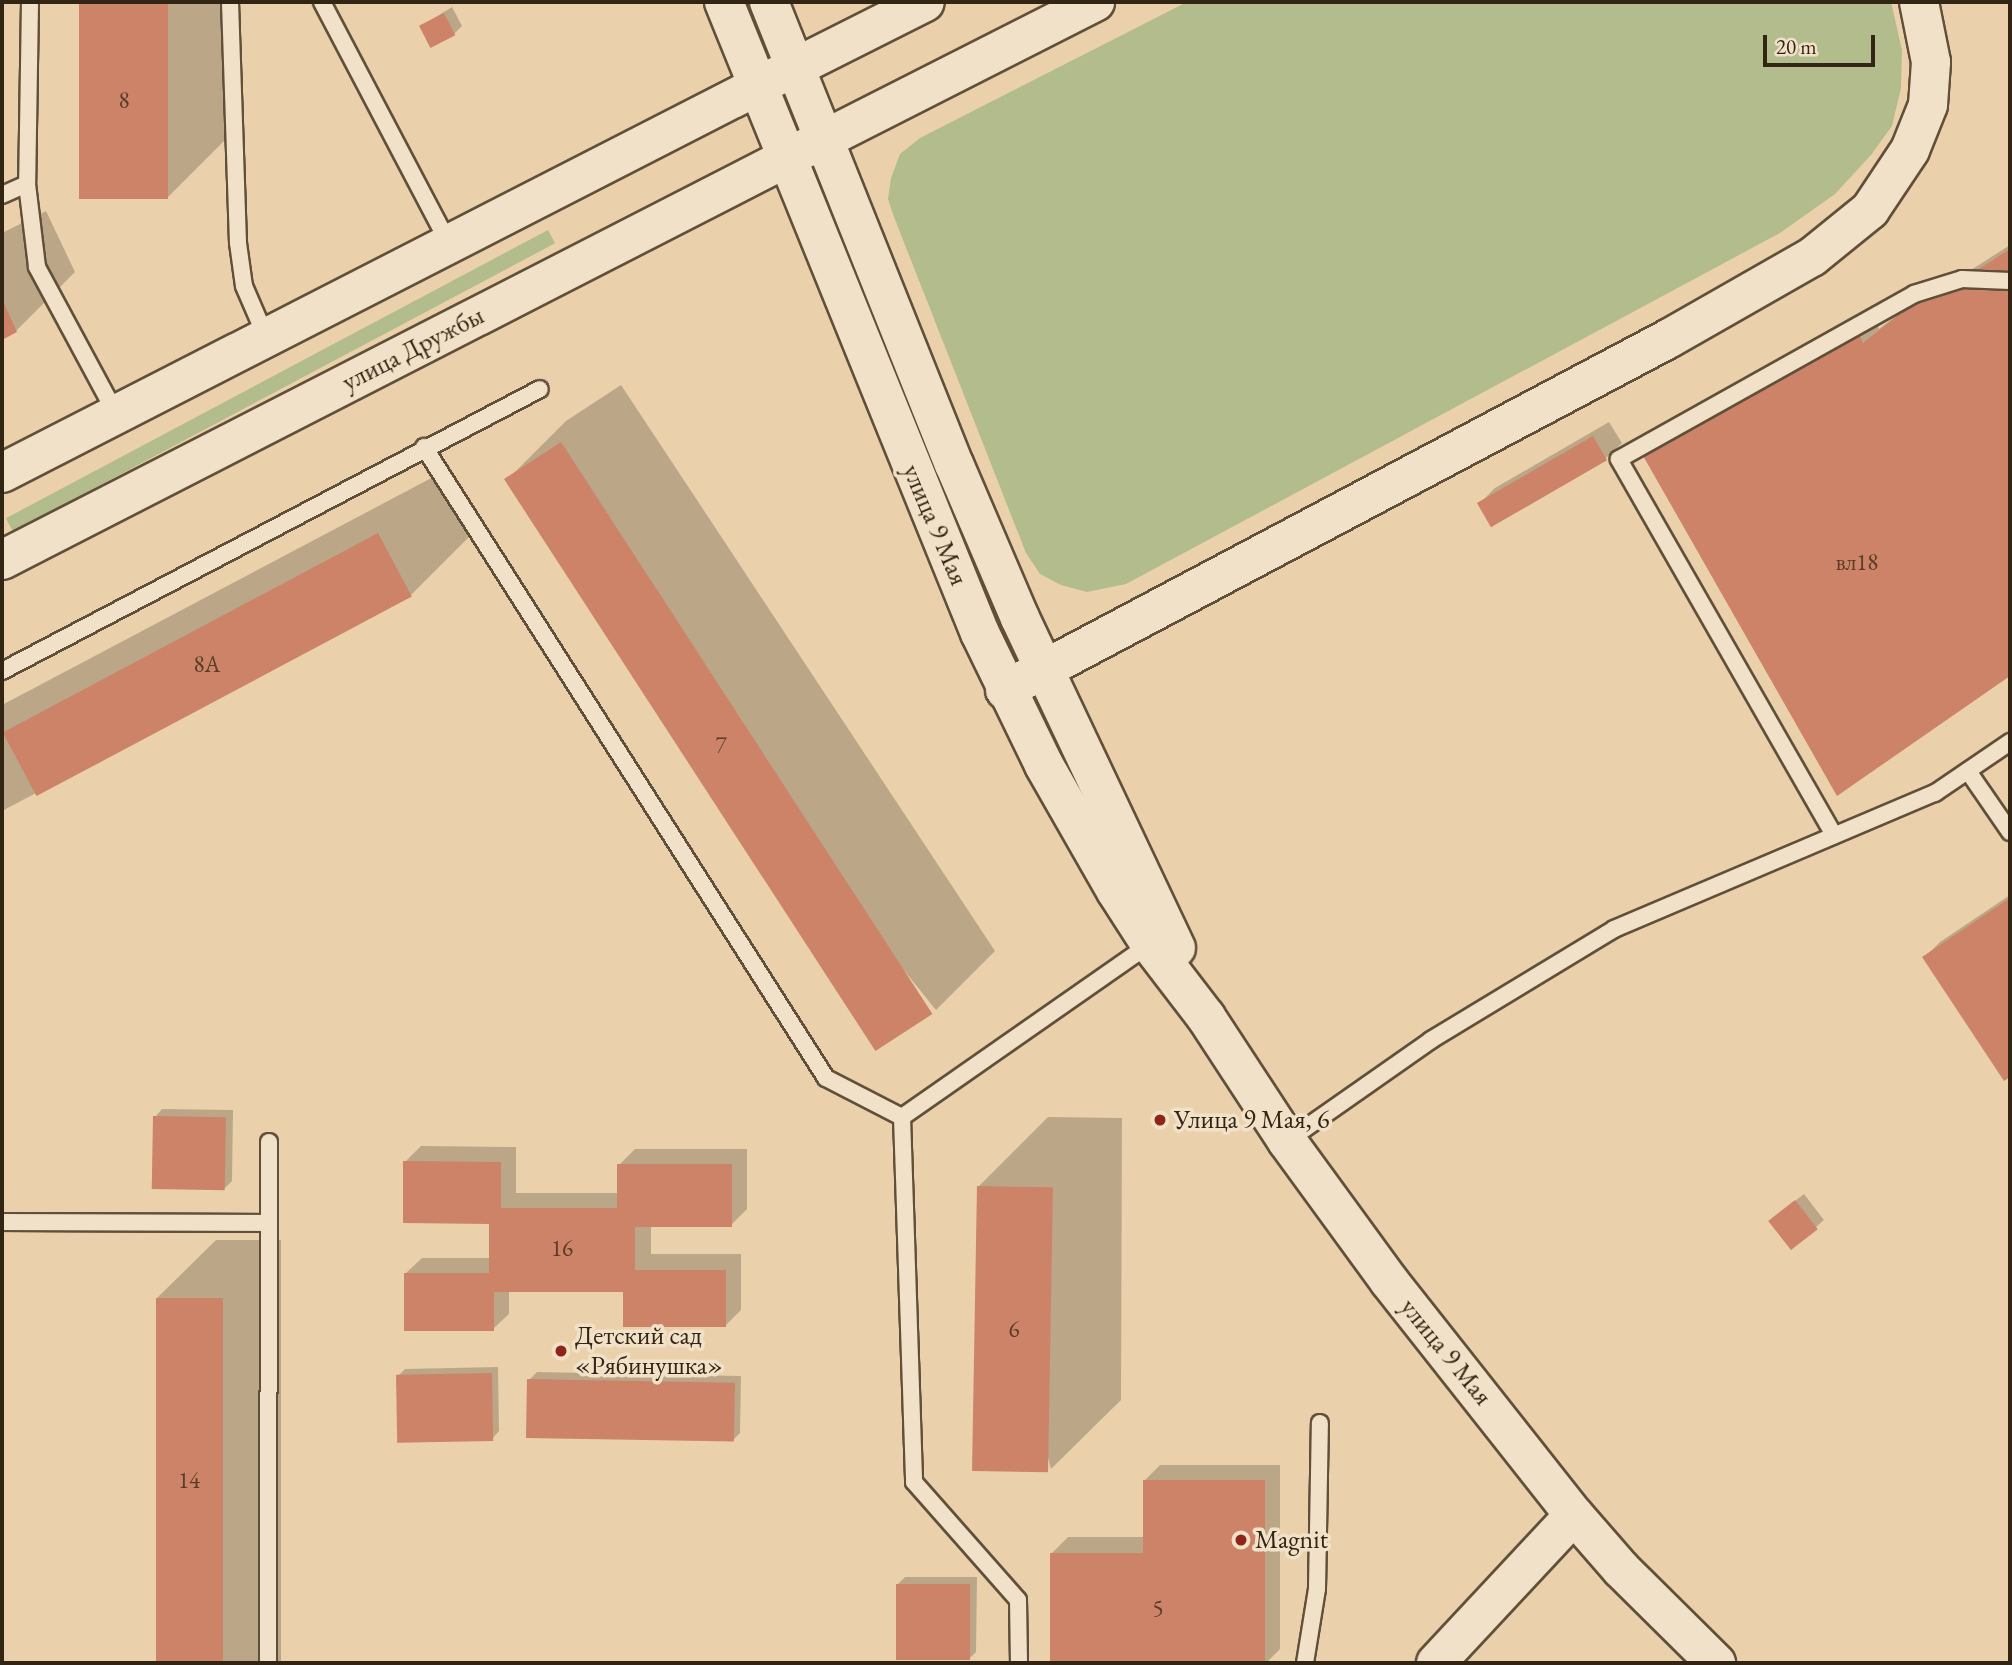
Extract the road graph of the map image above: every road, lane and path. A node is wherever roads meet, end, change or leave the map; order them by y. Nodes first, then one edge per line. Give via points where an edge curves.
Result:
1 (30, 2) edge
2 (230, 2) edge
3 (341, 2) edge
4 (724, 2) edge
5 (769, 2) edge
6 (925, 2) edge
7 (1095, 2) edge
8 (1919, 2) edge
9 (324, 5) edge
10 (796, 67) junction
11 (757, 85) junction
12 (825, 139) junction
13 (786, 158) junction
14 (27, 184) junction
15 (2, 195) edge
16 (449, 244) junction
17 (2010, 281) edge
18 (266, 337) junction
19 (540, 389) dead end
20 (116, 414) junction
21 (424, 447) junction
22 (2, 473) edge
23 (2, 560) edge
24 (1044, 669) junction
25 (2, 671) edge
26 (1005, 690) junction
27 (2010, 742) edge
28 (1968, 771) junction
29 (2010, 832) edge
30 (1834, 835) junction
31 (1150, 944) junction
32 (1206, 1017) junction
33 (902, 1117) junction
34 (269, 1142) dead end
35 (1287, 1142) junction
36 (2, 1222) edge
37 (269, 1223) junction
38 (1320, 1423) dead end
39 (1574, 1515) junction
40 (268, 1663) edge
41 (1019, 1663) edge
42 (1305, 1663) edge
43 (1436, 1663) edge
44 (1716, 1663) edge

1 - 14 lane
2 - 18 lane via 238,243 244,286
3 - 9 lane
4 - 11 main road, улица 9 Мая
5 - 10 main road, улица 9 Мая
6 - 10 main road
7 - 12 main road, улица Дружбы
8 - 24 main road via 1931,62 1928,105 1910,150 1870,210 1812,257 1668,339
9 - 16 lane
10 - 11 main road
10 - 12 main road, улица 9 Мая
11 - 13 main road, улица 9 Мая
11 - 16 main road
12 - 13 main road, улица Дружбы
12 - 24 main road, улица 9 Мая via 954,464
13 - 23 main road, улица Дружбы
13 - 26 main road, улица 9 Мая
14 - 15 lane
14 - 20 lane via 37,267
16 - 18 main road
17 - 30 lane via 1962,279 1914,294 1619,458
18 - 20 main road
19 - 21 lane
20 - 22 main road
21 - 25 lane
21 - 33 lane via 826,1078
24 - 26 main road
24 - 32 main road, улица 9 Мая
26 - 31 main road, улица 9 Мая via 1050,776
27 - 28 lane
28 - 29 lane
28 - 30 lane via 1935,793
30 - 35 lane via 1614,929 1431,1040
31 - 32 main road, улица 9 Мая
31 - 33 lane
32 - 35 main road, улица 9 Мая
33 - 41 lane via 914,1482 1018,1600
34 - 37 lane
35 - 39 main road, улица 9 Мая via 1389,1281
36 - 37 lane
37 - 40 lane
38 - 42 lane via 1317,1589
39 - 43 main road
39 - 44 main road, улица 9 Мая

